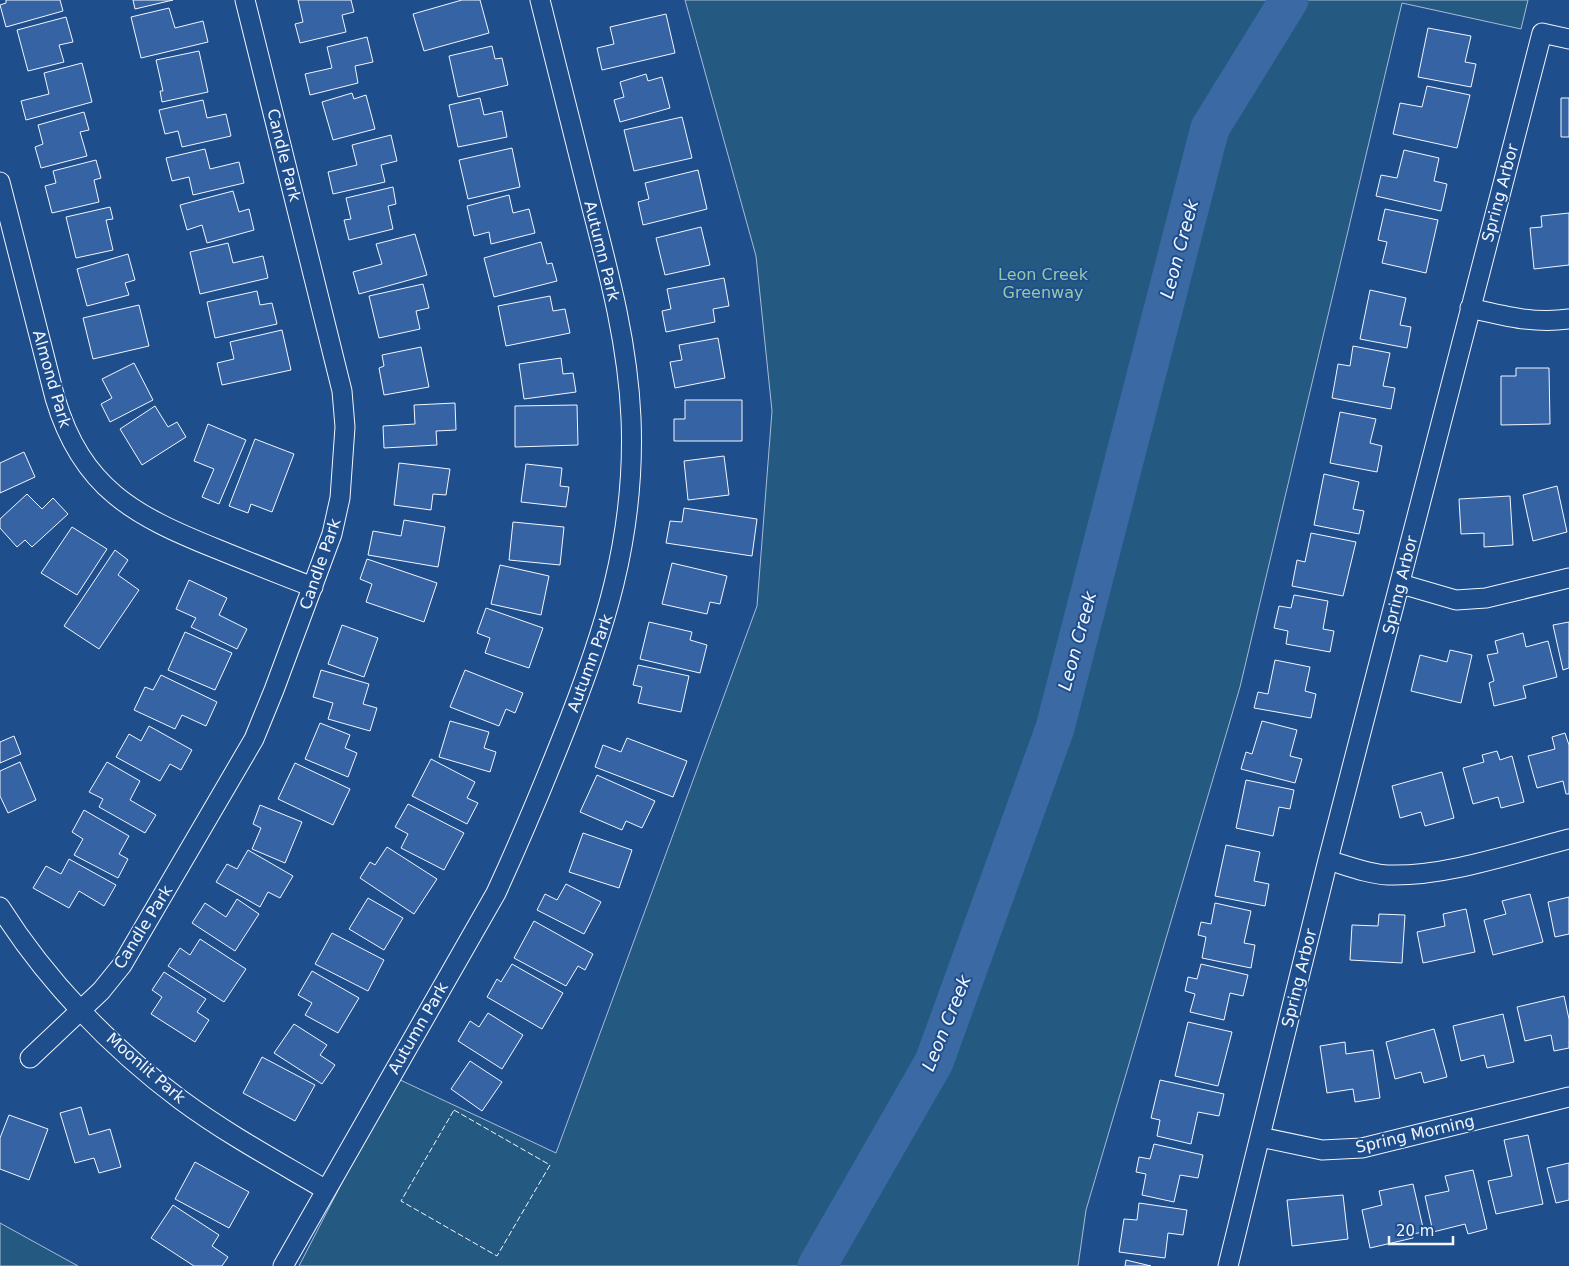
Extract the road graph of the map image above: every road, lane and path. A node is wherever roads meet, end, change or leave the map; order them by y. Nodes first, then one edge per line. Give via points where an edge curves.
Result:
1 (245, 0) edge
2 (540, 0) edge
3 (1569, 39) edge
4 (0, 182) edge
5 (1470, 308) junction
6 (1569, 319) edge
7 (1569, 578) edge
8 (1401, 584) junction
9 (313, 587) junction
10 (1569, 839) edge
11 (1328, 860) junction
12 (0, 906) edge
13 (82, 1010) junction
14 (30, 1058) dead end
15 (1569, 1097) edge
16 (1260, 1137) junction
17 (326, 1190) junction
18 (283, 1266) edge
19 (1228, 1266) edge

1 - 9 street, Candle Park via 342,391 345,436 340,498 332,534
2 - 17 street, Autumn Park via 612,288 625,353 631,437 630,484 622,550 608,614 526,828 500,884
3 - 5 street, Spring Arbor via 1542,33
4 - 9 street, Almond Park via 60,417 78,453 104,485 135,511 170,530
5 - 6 street via 1516,320
5 - 8 street, Spring Arbor
7 - 8 street via 1486,598 1456,600
8 - 11 street, Spring Arbor
9 - 13 street, Candle Park via 254,740 136,943
10 - 11 street via 1438,871 1389,875 1369,873
11 - 16 street, Spring Arbor
12 - 13 street, Moonlit Park via 62,990
13 - 14 street, Candle Park
13 - 17 street, Moonlit Park via 118,1048 181,1100 248,1145
15 - 16 street, Spring Morning via 1362,1148 1322,1150
16 - 19 street, Spring Arbor
17 - 18 street, Autumn Park

